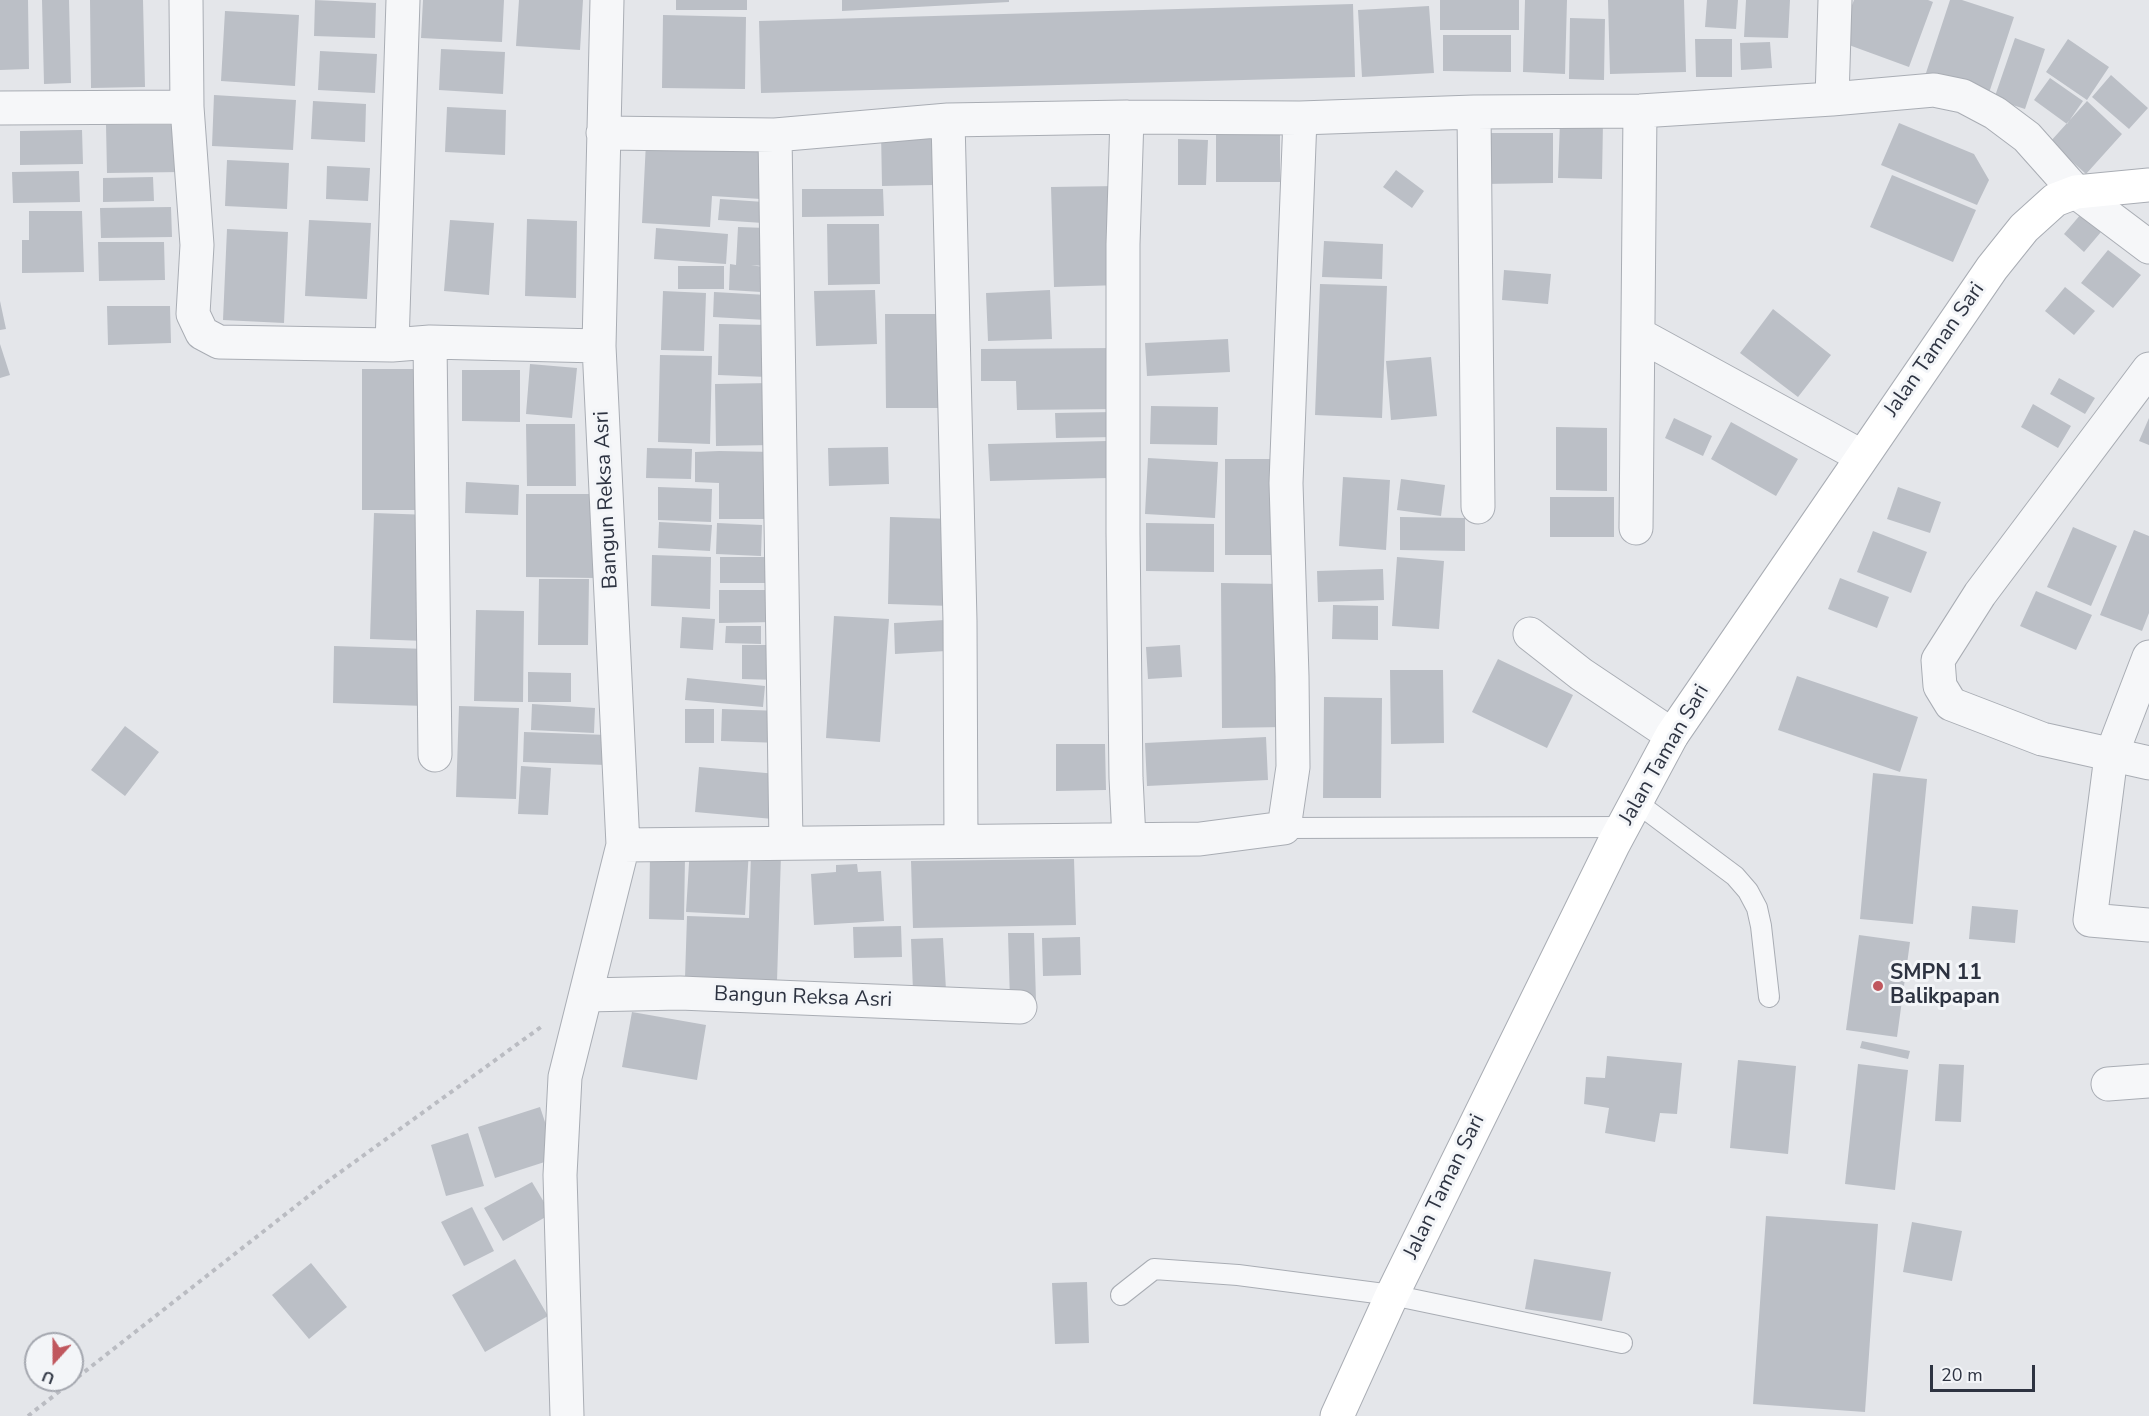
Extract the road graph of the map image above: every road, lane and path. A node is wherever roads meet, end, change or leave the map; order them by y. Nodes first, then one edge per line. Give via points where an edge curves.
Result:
1 (186, 0) edge
2 (403, 0) edge
3 (607, 0) edge
4 (1835, 0) edge
5 (1833, 99) junction
6 (187, 107) junction
7 (0, 108) edge
8 (1640, 111) junction
9 (1474, 112) junction
10 (1127, 117) junction
11 (1300, 118) junction
12 (948, 120) junction
13 (603, 133) junction
14 (775, 135) junction
15 (2149, 185) edge
16 (2076, 192) junction
17 (2149, 247) edge
18 (1638, 334) junction
19 (430, 342) junction
20 (392, 345) junction
21 (599, 346) junction
22 (2149, 369) edge
23 (1861, 456) junction
24 (1478, 507) dead end
25 (1636, 528) dead end
26 (1530, 634) dead end
27 (2149, 657) edge
28 (1672, 735) junction
29 (435, 755) dead end
30 (2111, 756) junction
31 (2149, 763) edge
32 (1629, 814) junction
33 (1284, 828) junction
34 (1129, 839) junction
35 (961, 841) junction
36 (786, 843) junction
37 (622, 845) junction
38 (2149, 925) edge
39 (586, 994) junction
40 (1769, 997) dead end
41 (1020, 1007) dead end
42 (2149, 1081) edge
43 (2108, 1084) dead end
44 (1121, 1295) dead end
45 (1392, 1295) junction
46 (1622, 1343) dead end
47 (28, 1416) edge
48 (567, 1416) edge
49 (1336, 1416) edge

1 - 6 street
2 - 20 street
3 - 13 street, Bangun Reksa Asri
4 - 5 street
5 - 8 street
5 - 16 street via 1934,90 1963,96 2027,137
6 - 7 street
6 - 20 street via 197,245 193,314 202,333 219,342
8 - 9 street
8 - 18 street
9 - 11 street
9 - 24 street
10 - 11 street
10 - 12 street
10 - 34 street via 1123,243
11 - 33 street via 1286,483 1293,767
12 - 14 street
12 - 35 street
13 - 14 street
13 - 21 street, Bangun Reksa Asri
14 - 36 street
15 - 16 street, Jalan Taman Sari
16 - 17 street
16 - 23 street, Jalan Taman Sari via 2055,200 2024,228
18 - 23 street
18 - 25 street
19 - 20 street
19 - 21 street
19 - 29 street
21 - 37 street, Bangun Reksa Asri
22 - 30 street via 1980,594 1938,660 1940,686 1951,704 2042,739
23 - 28 street, Jalan Taman Sari
26 - 28 street via 1581,674
27 - 30 street
28 - 32 street, Jalan Taman Sari
30 - 31 street
30 - 38 street via 2090,920
32 - 33 lane
32 - 40 lane via 1735,876 1748,891 1761,926
32 - 45 street, Jalan Taman Sari
33 - 34 street via 1200,839
34 - 35 street
35 - 36 street
36 - 37 street
37 - 39 street, Bangun Reksa Asri
39 - 41 street, Bangun Reksa Asri via 680,993
39 - 47 path via 324,1185
39 - 48 street, Bangun Reksa Asri via 566,1077 561,1164
42 - 43 street
44 - 45 lane via 1154,1269 1238,1275
45 - 46 lane
45 - 49 street, Jalan Taman Sari

